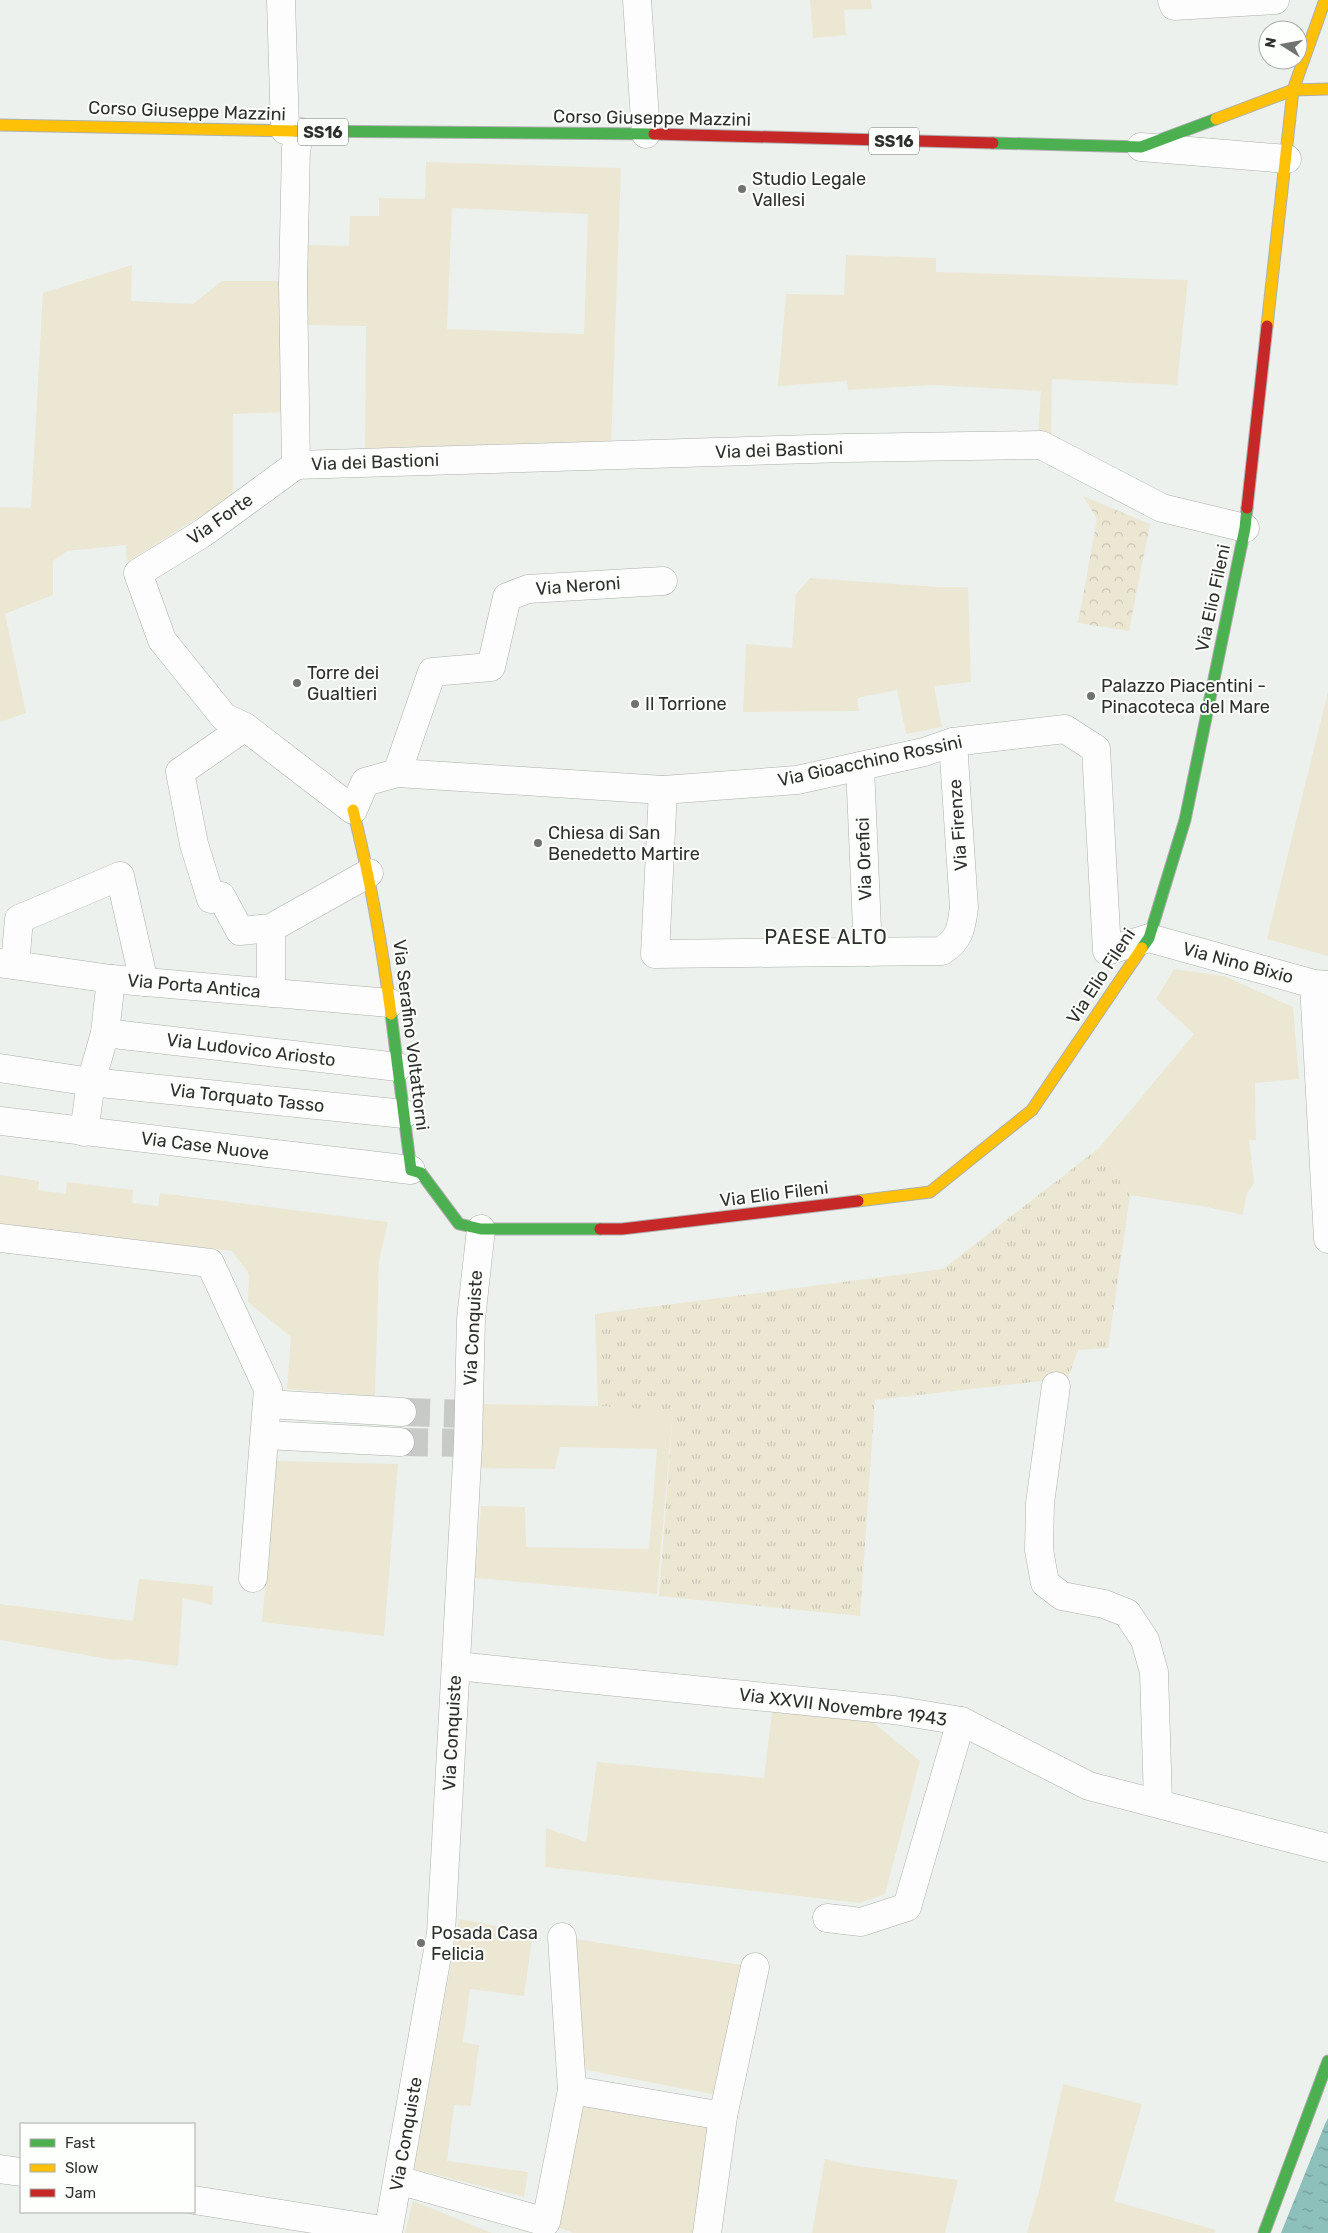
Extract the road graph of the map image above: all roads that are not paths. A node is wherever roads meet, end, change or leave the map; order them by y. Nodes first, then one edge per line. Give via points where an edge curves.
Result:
1 (281, 0) edge
2 (636, 0) edge
3 (1172, 0) edge
4 (1275, 0) edge
5 (1325, 0) edge
6 (1328, 89) edge
7 (1294, 90) junction
8 (0, 125) edge
9 (294, 131) junction
10 (646, 134) junction
11 (1141, 147) junction
12 (1287, 159) junction
13 (296, 465) junction
14 (1245, 528) junction
15 (663, 580) dead end
16 (245, 727) junction
17 (953, 742) junction
18 (860, 766) junction
19 (397, 773) junction
20 (663, 790) junction
21 (352, 810) junction
22 (369, 873) junction
23 (271, 928) junction
24 (1149, 938) junction
25 (868, 952) junction
26 (8, 964) edge
27 (111, 979) junction
28 (144, 982) junction
29 (1321, 984) edge
30 (271, 993) junction
31 (390, 1003) junction
32 (105, 1033) junction
33 (398, 1067) junction
34 (0, 1068) edge
35 (91, 1082) junction
36 (404, 1114) junction
37 (0, 1121) edge
38 (84, 1132) junction
39 (411, 1170) junction
40 (481, 1229) junction
41 (0, 1238) edge
42 (1328, 1239) edge
43 (1056, 1386) dead end
44 (267, 1404) junction
45 (402, 1412) tunnel mouth
46 (265, 1435) junction
47 (400, 1442) tunnel mouth
48 (253, 1578) dead end
49 (456, 1666) junction
50 (961, 1720) junction
51 (1158, 1802) junction
52 (1328, 1848) edge
53 (828, 1918) dead end
54 (562, 1937) dead end
55 (755, 1967) dead end
56 (1328, 2061) edge
57 (572, 2090) junction
58 (723, 2116) junction
59 (0, 2169) edge
60 (20, 2172) edge
61 (398, 2180) junction
62 (195, 2200) edge
63 (388, 2232) edge
64 (707, 2233) edge
65 (1264, 2233) edge

1 - 9 street
2 - 10 street
3 - 4 street via 1174,6
5 - 7 street, Via Elio Fileni
6 - 7 street, SS16
7 - 11 street, Corso Giuseppe Mazzini / SS16
7 - 12 street, Via Elio Fileni
8 - 9 street, Corso Giuseppe Mazzini / SS16
9 - 10 street, Corso Giuseppe Mazzini / SS16
9 - 13 street
10 - 11 street, Corso Giuseppe Mazzini / SS16
11 - 12 street
12 - 14 street, Via Elio Fileni
13 - 14 street, Via dei Bastioni via 835,448 1041,445 1162,508
13 - 16 street, Via Forte via 203,533 138,573 162,640 224,717
14 - 24 street, Via Elio Fileni via 1185,820
15 - 19 street, Via Neroni via 528,589 507,597 491,667 432,672
16 - 21 street, Via Forte
16 - 23 street via 180,772 194,844 211,899 221,896 240,931
17 - 18 street, Via Gioacchino Rossini
17 - 24 street, Via Gioacchino Rossini via 1065,729 1096,749 1107,951
17 - 25 street, Via Firenze via 964,908 955,942 942,951
18 - 20 street, Via Gioacchino Rossini via 798,780
18 - 25 street, Via Orefici
19 - 20 street, Via Gioacchino Rossini
19 - 21 street, Via Gioacchino Rossini via 365,782
20 - 25 street, Via Firenze via 655,954
21 - 22 street, Via Serafino Voltattorni
22 - 23 street
22 - 31 street, Via Serafino Voltattorni
23 - 30 street
24 - 29 street, Via Nino Bixio
24 - 40 street, Via Elio Fileni via 1032,1110 930,1192 622,1229
26 - 27 street, Via Porta Antica
26 - 28 street via 19,918 120,876
27 - 28 street, Via Porta Antica
27 - 32 street
28 - 30 street, Via Porta Antica
29 - 42 street
30 - 31 street, Via Porta Antica
31 - 33 street, Via Serafino Voltattorni
32 - 33 street, Via Ludovico Ariosto
32 - 35 street
33 - 36 street, Via Serafino Voltattorni
34 - 35 street, Via Torquato Tasso
35 - 36 street, Via Torquato Tasso
35 - 38 street
36 - 39 street, Via Serafino Voltattorni
37 - 38 street, Via Case Nuove
38 - 39 street, Via Case Nuove
39 - 40 street via 421,1173 459,1224
40 - 49 street, Via Conquiste via 471,1320
41 - 44 street via 210,1263 268,1389
43 - 51 street via 1040,1503 1039,1550 1045,1583 1062,1596 1104,1604 1127,1613 1145,1640 1154,1672
44 - 45 street
44 - 46 street
46 - 47 street
46 - 48 street
49 - 50 street, Via XXVII Novembre 1943 via 894,1710
49 - 61 street, Via Conquiste via 441,1932
50 - 51 street, Via XXVII Novembre 1943 via 1089,1786
50 - 53 street via 907,1907 861,1922
51 - 52 street, Via XXVII Novembre 1943
54 - 57 street
55 - 58 street
56 - 65 street
57 - 58 street
57 - 61 street via 546,2222
58 - 64 street
59 - 60 street
61 - 63 street, Via Conquiste
62 - 63 street

